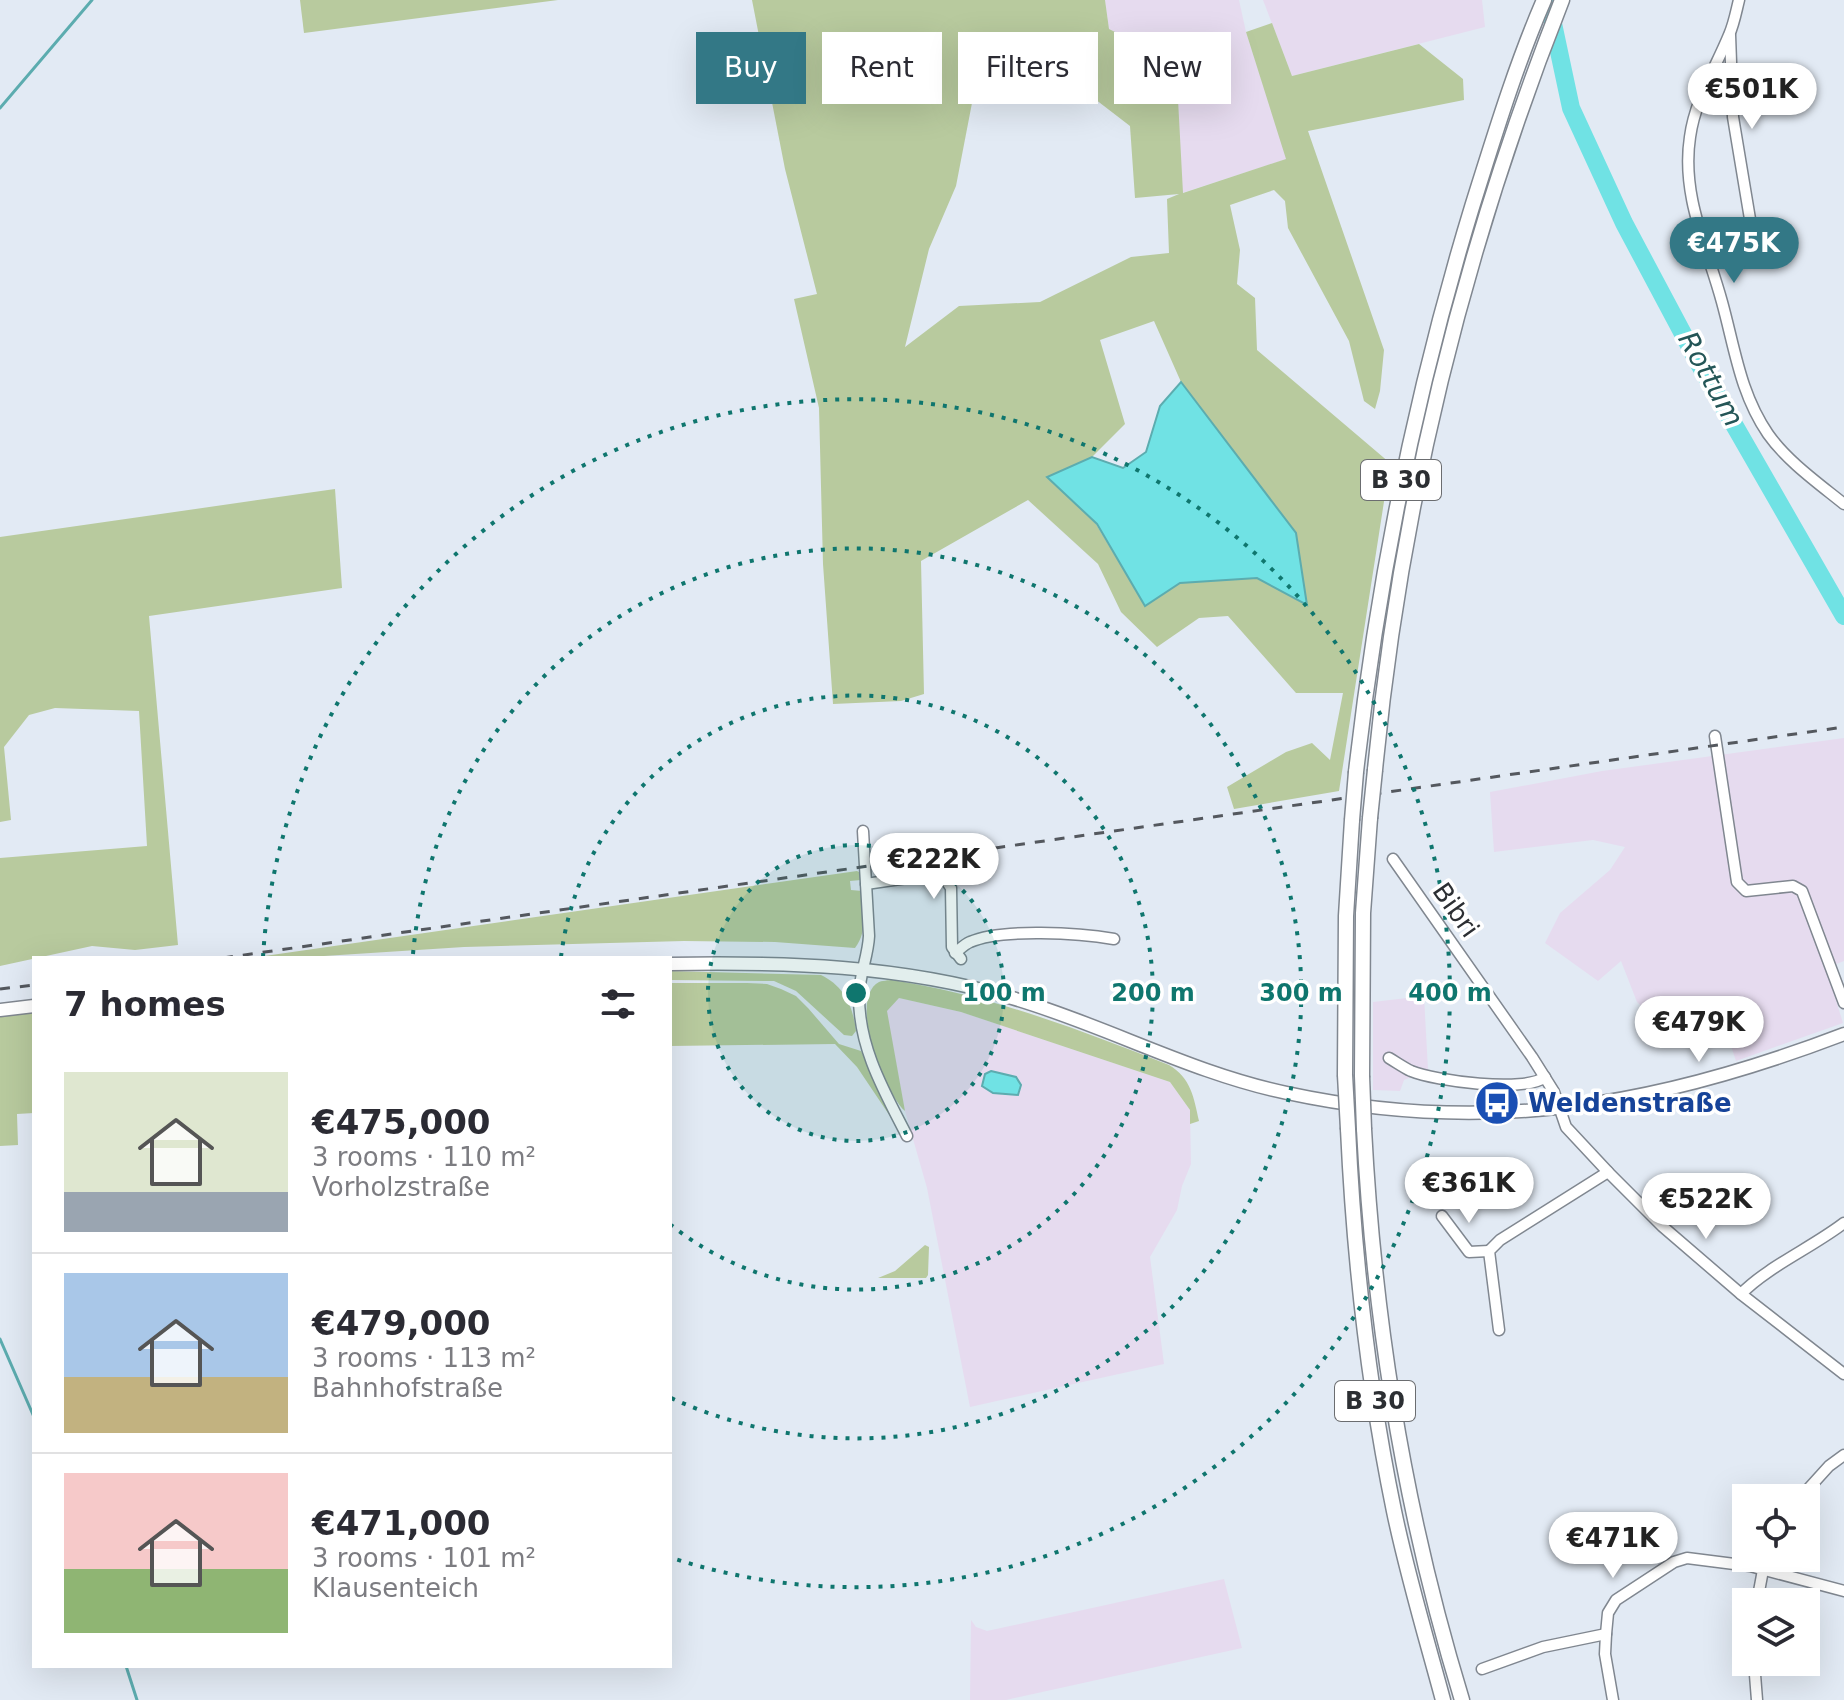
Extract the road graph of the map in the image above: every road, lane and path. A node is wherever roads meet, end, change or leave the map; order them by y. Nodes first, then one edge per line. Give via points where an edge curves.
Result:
1 (1544, 0) edge
2 (1562, 0) edge
3 (1739, 0) edge
4 (1730, 33) junction
5 (1752, 231) dead end
6 (1844, 504) edge
7 (1715, 736) dead end
8 (863, 831) dead end
9 (1393, 859) dead end
10 (866, 884) junction
11 (1114, 939) dead end
12 (672, 964) edge
13 (863, 968) junction
14 (1844, 1003) edge
15 (32, 1006) edge
16 (0, 1010) edge
17 (1844, 1034) edge
18 (1389, 1058) dead end
19 (1545, 1077) junction
20 (1559, 1109) junction
21 (907, 1136) dead end
22 (1608, 1172) junction
23 (1442, 1216) dead end
24 (1844, 1223) edge
25 (1489, 1251) junction
26 (1741, 1294) junction
27 (1499, 1330) dead end
28 (1844, 1374) edge
29 (1844, 1455) edge
30 (1813, 1484) edge
31 (1732, 1564) edge
32 (1771, 1572) edge
33 (1844, 1591) edge
34 (1606, 1634) junction
35 (1482, 1669) dead end
36 (1755, 1676) edge
37 (1461, 1699) edge
38 (1443, 1700) edge
39 (1613, 1700) edge
40 (1757, 1700) edge

1 - 38 highway, B 30, bridge via 1485,165 1428,360 1404,466 1382,578 1356,772 1346,916 1345,1075 1360,1291 1381,1438
2 - 37 highway, B 30, bridge via 1502,169 1440,381 1383,682 1363,913 1362,1076 1376,1290 1413,1510
3 - 4 street
4 - 5 street via 1733,117
4 - 6 street via 1695,110 1687,173 1691,203 1753,409 1790,458
7 - 14 street via 1737,882 1746,891 1793,886 1802,891
8 - 10 street
9 - 19 street, Bibri
10 - 11 street via 941,873 951,888 951,940 958,956 968,942 1005,936
10 - 13 street via 869,936
12 - 13 main road
13 - 20 main road via 1014,998 1206,1070 1286,1093 1435,1113
13 - 21 street via 863,1042
15 - 16 main road
17 - 20 main road via 1709,1080
18 - 19 street via 1420,1073 1487,1084 1523,1086
19 - 20 street, Bibri
20 - 22 street via 1566,1127
22 - 25 street
22 - 26 street
23 - 25 street via 1469,1252
24 - 26 street
25 - 27 street
26 - 28 street
29 - 30 street
31 - 34 street via 1700,1558 1674,1562 1616,1600 1608,1613
32 - 33 street
34 - 35 street via 1543,1647
34 - 39 street
36 - 40 street

